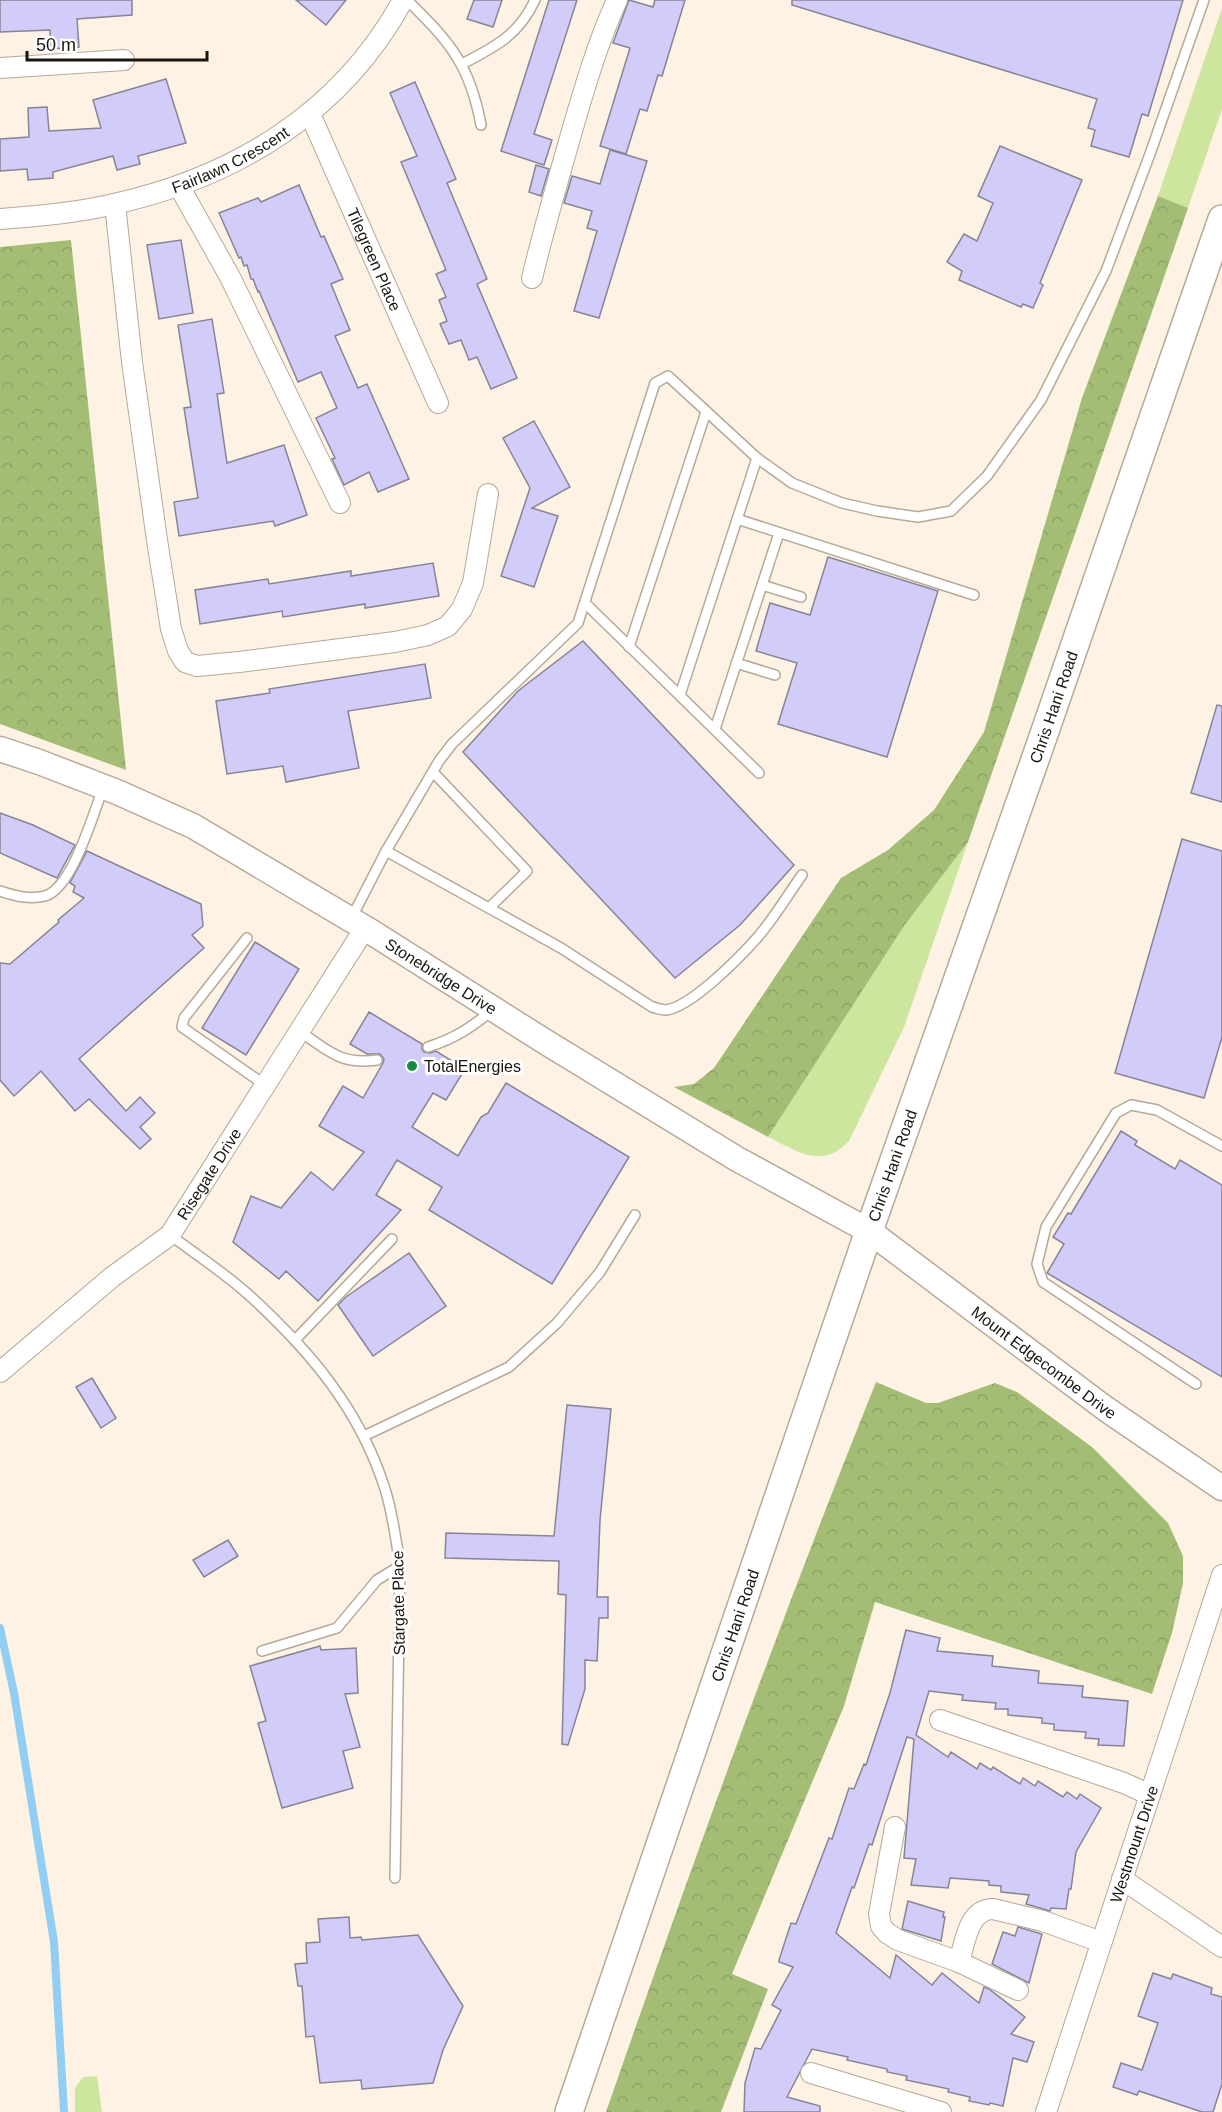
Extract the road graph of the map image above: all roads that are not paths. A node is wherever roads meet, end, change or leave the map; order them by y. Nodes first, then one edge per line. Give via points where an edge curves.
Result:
1 (405, 0) edge
2 (535, 0) edge
3 (617, 0) edge
4 (1204, 0) edge
5 (124, 60) dead end
6 (462, 64) junction
7 (0, 68) edge
8 (310, 114) junction
9 (481, 125) dead end
10 (179, 186) junction
11 (115, 204) junction
12 (0, 219) edge
13 (1222, 219) edge
14 (532, 278) dead end
15 (438, 403) dead end
16 (706, 412) junction
17 (757, 458) junction
18 (488, 494) dead end
19 (340, 503) dead end
20 (737, 519) junction
21 (779, 532) junction
22 (762, 585) junction
23 (974, 595) dead end
24 (801, 597) dead end
25 (585, 603) junction
26 (629, 647) junction
27 (736, 663) junction
28 (775, 675) dead end
29 (680, 695) junction
30 (715, 729) junction
31 (0, 749) edge
32 (433, 771) junction
33 (759, 773) dead end
34 (103, 787) junction
35 (386, 851) junction
36 (802, 875) dead end
37 (0, 891) edge
38 (489, 908) junction
39 (358, 924) junction
40 (247, 938) dead end
41 (493, 1009) junction
42 (299, 1031) junction
43 (428, 1047) dead end
44 (377, 1060) dead end
45 (265, 1085) junction
46 (1222, 1146) edge
47 (635, 1215) dead end
48 (869, 1231) junction
49 (170, 1235) junction
50 (392, 1239) dead end
51 (295, 1340) junction
52 (0, 1372) edge
53 (1196, 1383) dead end
54 (364, 1436) junction
55 (1222, 1488) edge
56 (400, 1566) junction
57 (1222, 1575) edge
58 (262, 1651) dead end
59 (940, 1720) dead end
60 (1150, 1795) junction
61 (895, 1827) dead end
62 (395, 1878) dead end
63 (1122, 1879) junction
64 (1101, 1942) junction
65 (1222, 1947) edge
66 (958, 1962) junction
67 (1018, 1990) dead end
68 (811, 2073) dead end
69 (568, 2112) edge
70 (941, 2112) edge
71 (1046, 2112) edge

1 - 6 lane via 444,39
1 - 8 street, Fairlawn Crescent via 341,85
2 - 6 lane via 528,16 513,33
3 - 14 street via 589,74
4 - 17 lane via 1106,271 1041,400 987,476 951,511 918,517 842,503 792,483
5 - 7 street
6 - 9 lane via 476,98
8 - 10 street, Fairlawn Crescent via 224,169
8 - 15 street, Tilegreen Place
10 - 11 street, Fairlawn Crescent
10 - 19 street via 231,277
11 - 12 street, Fairlawn Crescent
11 - 18 street via 132,362 159,551 171,629 185,662 197,666 395,642 448,626 462,609 473,583
13 - 48 main road, Chris Hani Road
16 - 17 lane
16 - 25 lane via 668,376 655,383
16 - 26 lane
17 - 20 lane
20 - 21 lane
20 - 29 lane
21 - 22 lane
21 - 23 lane
22 - 24 lane
22 - 27 lane
25 - 26 lane
25 - 32 lane via 578,623 452,744
26 - 29 lane
27 - 28 lane
27 - 30 lane
29 - 30 lane
30 - 33 lane
31 - 34 street, Stonebridge Drive
32 - 35 lane
32 - 38 lane via 527,871
34 - 37 lane via 76,859 62,884 47,896 22,898
34 - 39 street, Stonebridge Drive via 193,826
35 - 38 lane
35 - 39 lane
36 - 38 lane via 757,938 720,974 695,996 663,1010
39 - 41 street, Stonebridge Drive
39 - 42 street, Risegate Drive
40 - 45 lane via 182,1020 182,1027
41 - 43 lane via 452,1039
41 - 48 street, Stonebridge Drive via 737,1159
42 - 44 lane via 338,1057 352,1062
42 - 45 street, Risegate Drive
45 - 49 street, Risegate Drive
46 - 53 lane via 1157,1110 1131,1105 1116,1113 1046,1227 1037,1264 1043,1282
47 - 54 lane via 600,1272 558,1323 508,1367
48 - 55 street, Mount Edgecombe Drive via 1097,1402
48 - 69 main road, Chris Hani Road
49 - 51 lane, Stargate Place via 249,1295
49 - 52 street, Risegate Drive via 112,1277
50 - 51 lane
51 - 54 lane, Stargate Place via 353,1414
54 - 56 lane, Stargate Place via 386,1490
56 - 58 lane via 376,1580 337,1628
56 - 62 lane, Stargate Place
57 - 60 street, Westmount Drive
59 - 60 street
60 - 63 street, Westmount Drive
61 - 66 street via 879,1914 881,1926 898,1940
63 - 64 street, Westmount Drive
63 - 65 street
64 - 66 street via 1043,1922 985,1909 973,1920
64 - 71 street, Westmount Drive
66 - 67 street
68 - 70 street

